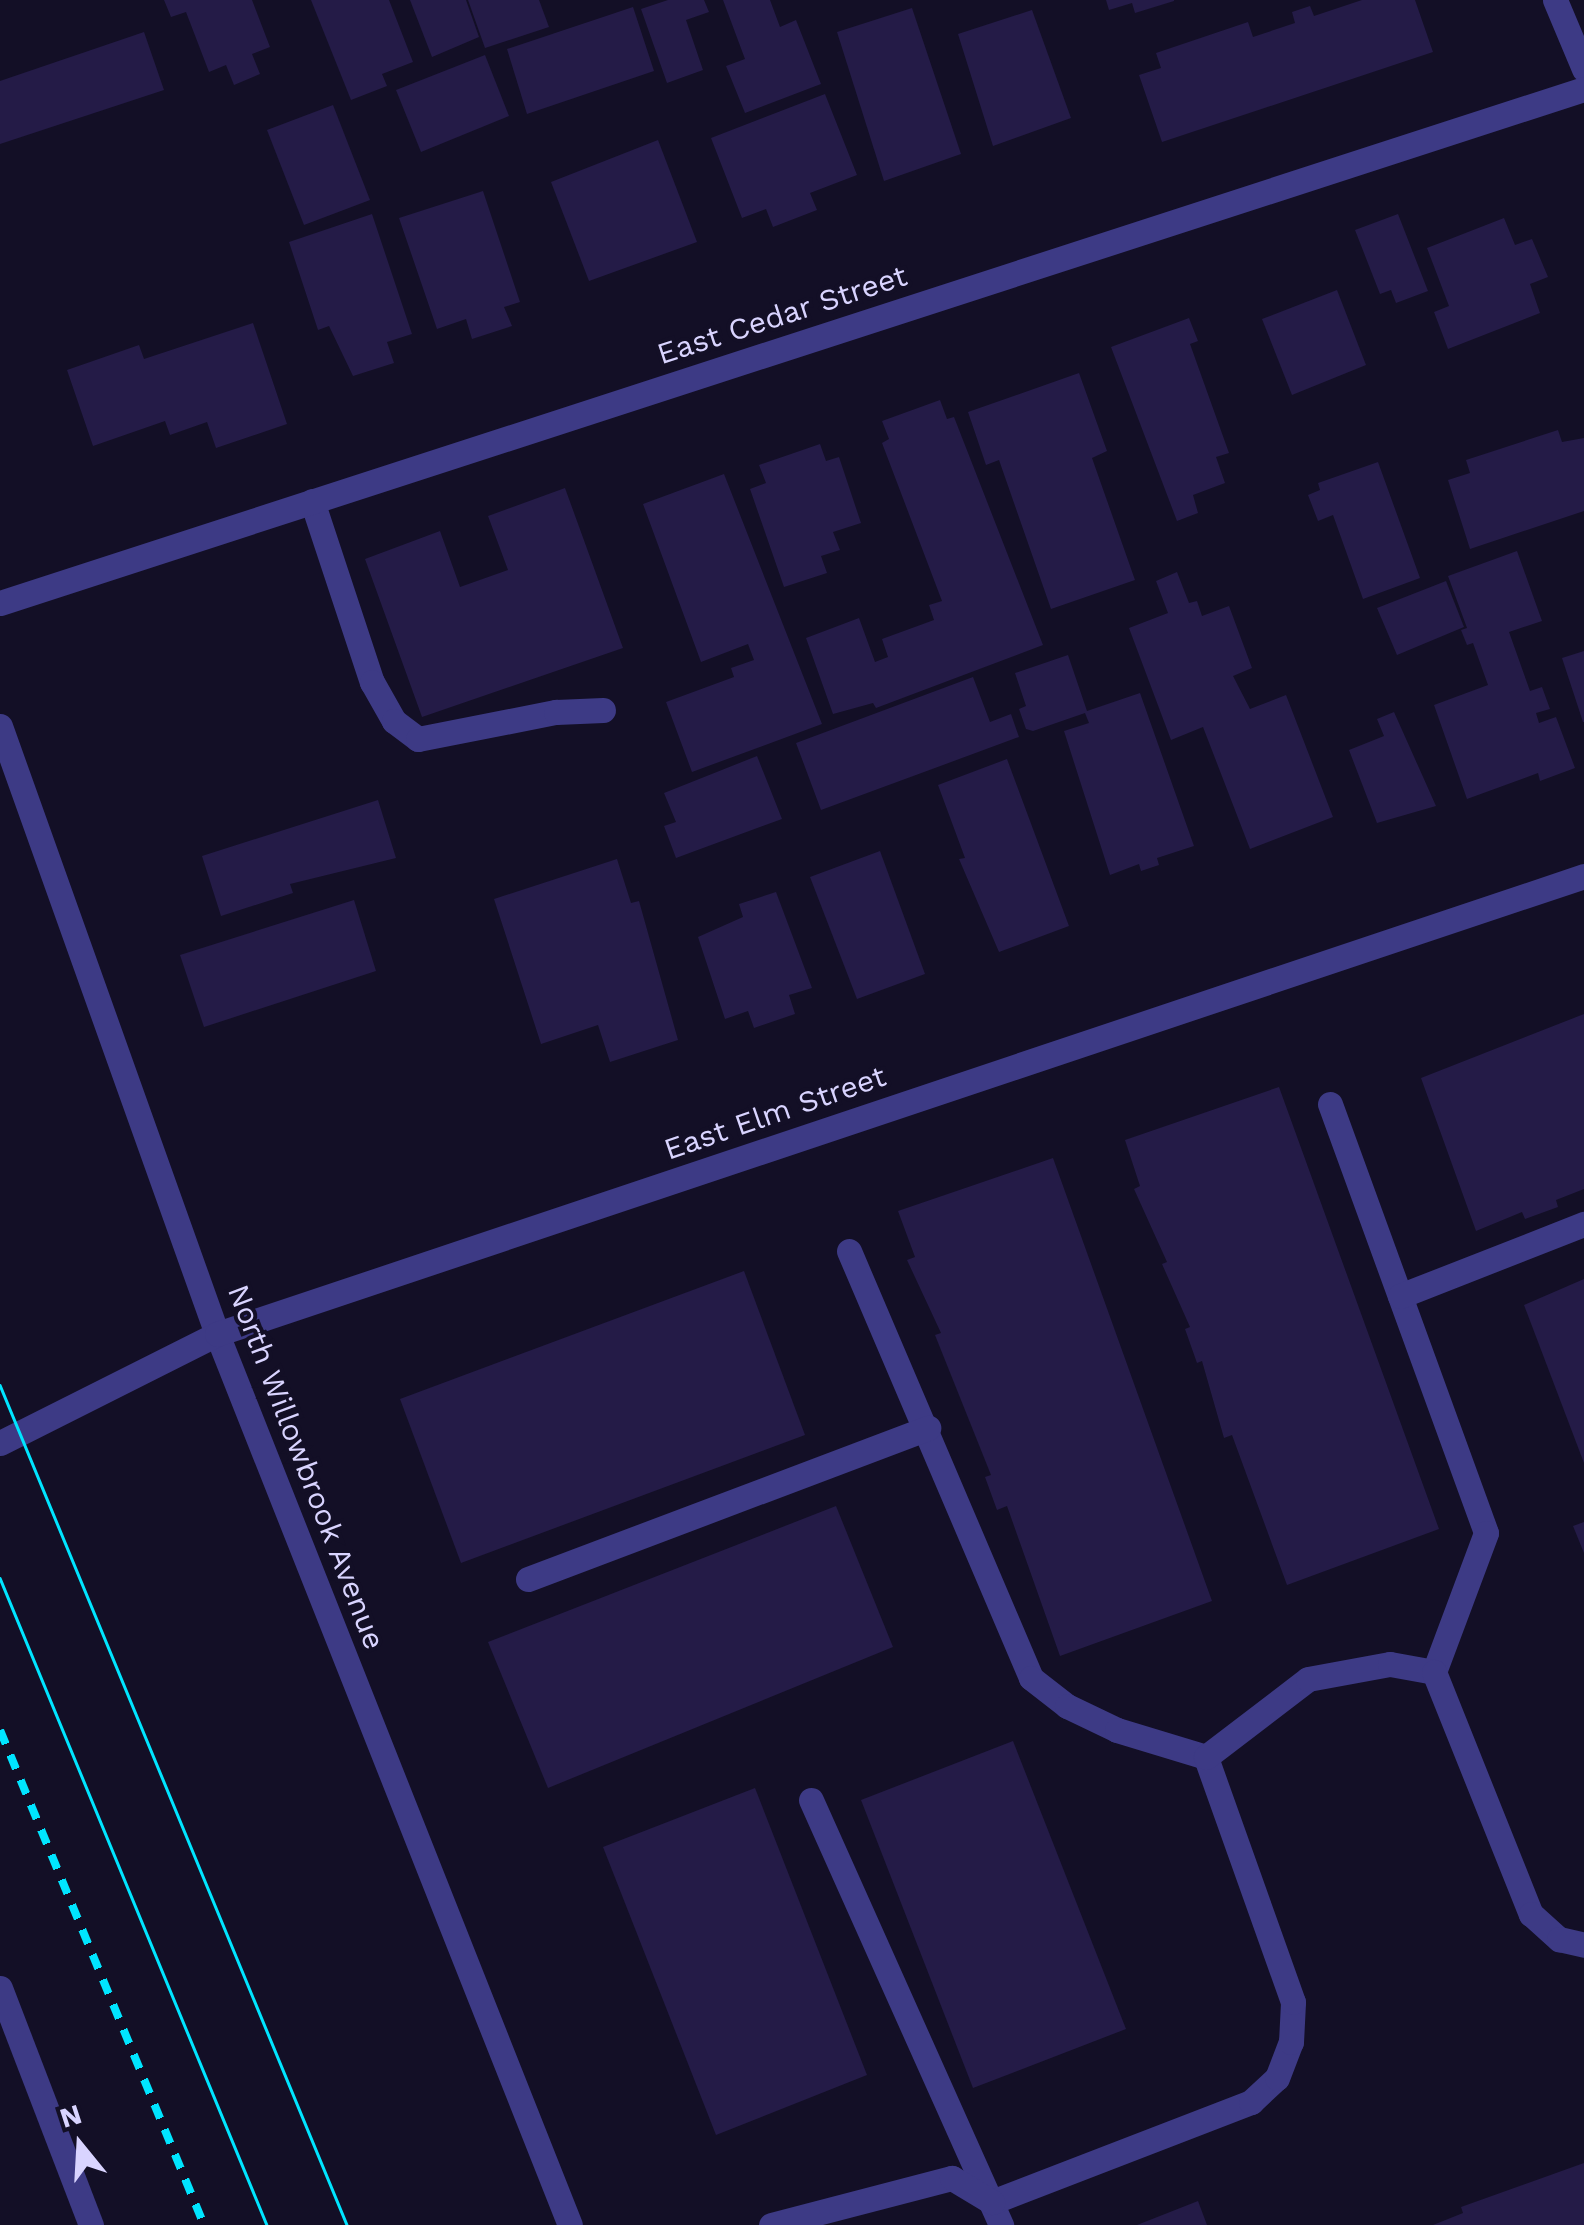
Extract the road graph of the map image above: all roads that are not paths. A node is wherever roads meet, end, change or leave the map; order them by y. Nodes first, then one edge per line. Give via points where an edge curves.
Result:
1 (1555, 0) edge
2 (1584, 69) edge
3 (1584, 89) edge
4 (312, 501) junction
5 (0, 602) edge
6 (603, 710) dead end
7 (0, 726) edge
8 (1584, 876) edge
9 (1330, 1104) dead end
10 (1584, 1224) edge
11 (848, 1251) dead end
12 (1400, 1296) junction
13 (217, 1334) junction
14 (928, 1428) junction
15 (0, 1443) edge
16 (528, 1579) dead end
17 (1434, 1672) junction
18 (1206, 1757) junction
19 (810, 1800) dead end
20 (1584, 1944) edge
21 (0, 1988) edge
22 (993, 2217) edge
23 (91, 2225) edge
24 (570, 2225) edge
25 (770, 2225) edge

1 - 2 street
3 - 4 street, East Cedar Street
4 - 5 street, East Cedar Street
4 - 6 street via 372,682 394,721 418,739 556,712
7 - 13 street, North Willowbrook Avenue
8 - 13 street, East Elm Street
9 - 12 street
10 - 12 street
11 - 14 street
12 - 17 street via 1486,1533
13 - 15 street, East Elm Street
13 - 24 street, North Willowbrook Avenue
14 - 16 street
14 - 18 street via 1031,1678 1066,1706 1117,1730
17 - 18 street via 1390,1664 1308,1678
17 - 20 street via 1531,1914 1559,1939
18 - 22 street via 1293,2002 1291,2042 1278,2078 1251,2102
19 - 22 street
21 - 23 street
22 - 25 street via 952,2178

